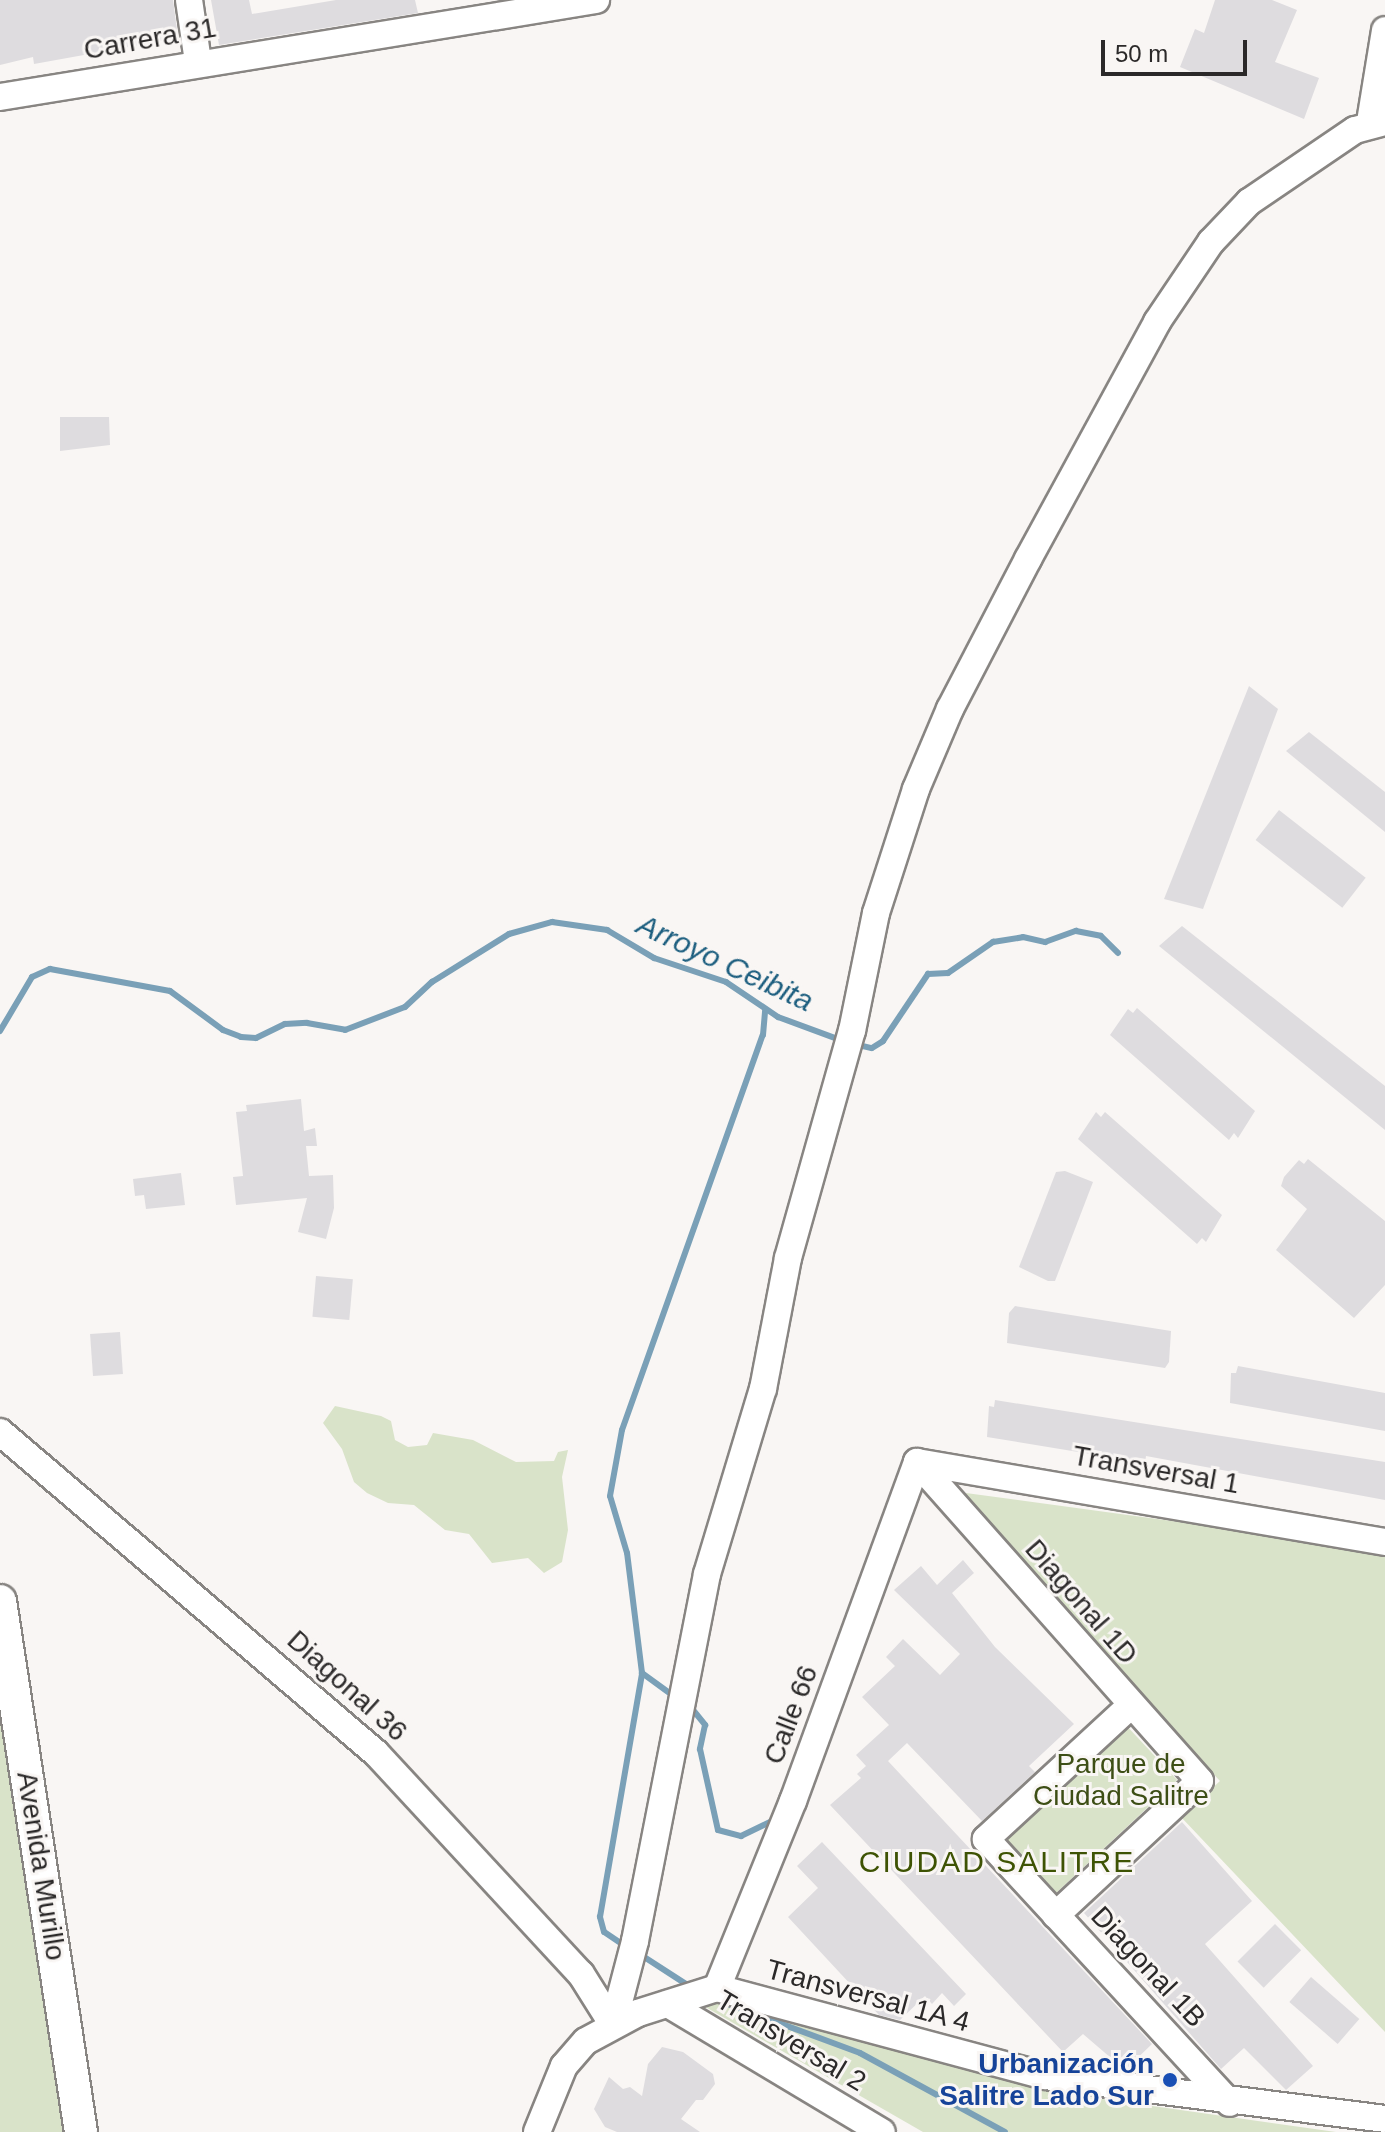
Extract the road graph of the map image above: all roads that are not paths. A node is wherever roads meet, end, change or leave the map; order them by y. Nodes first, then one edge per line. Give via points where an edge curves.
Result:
1 (189, 0) edge
2 (596, 0) edge
3 (1385, 30) edge
4 (198, 62) junction
5 (0, 97) edge
6 (1378, 122) edge
7 (0, 1432) edge
8 (917, 1462) junction
9 (1385, 1542) edge
10 (0, 1601) edge
11 (1129, 1707) junction
12 (1056, 1915) junction
13 (717, 1988) junction
14 (668, 2004) junction
15 (613, 2025) junction
16 (1230, 2103) junction
17 (1385, 2119) edge
18 (81, 2132) edge
19 (537, 2132) edge
20 (882, 2132) edge

1 - 4 street
2 - 4 street, Carrera 31
3 - 6 street
4 - 5 street, Carrera 31
6 - 15 street via 1249,202 1211,242 1157,322 950,709 916,789 876,913 848,1042 788,1258 763,1389 707,1574
7 - 15 street, Diagonal 36 via 376,1753 581,1974
8 - 9 street, Transversal 1
8 - 11 street, Diagonal 1D
8 - 13 street, Calle 66 via 825,1719
10 - 18 main road, Avenida Murillo
11 - 12 street, Diagonal 1B via 986,1839
11 - 12 street, Diagonal 1D via 1200,1781
12 - 16 street, Diagonal 1B
13 - 14 street
13 - 16 street, Transversal 1A 4 via 1045,2076
14 - 15 street
14 - 20 street, Transversal 2
15 - 19 street via 586,2041 564,2066
16 - 17 street, Transversal 1A 4

